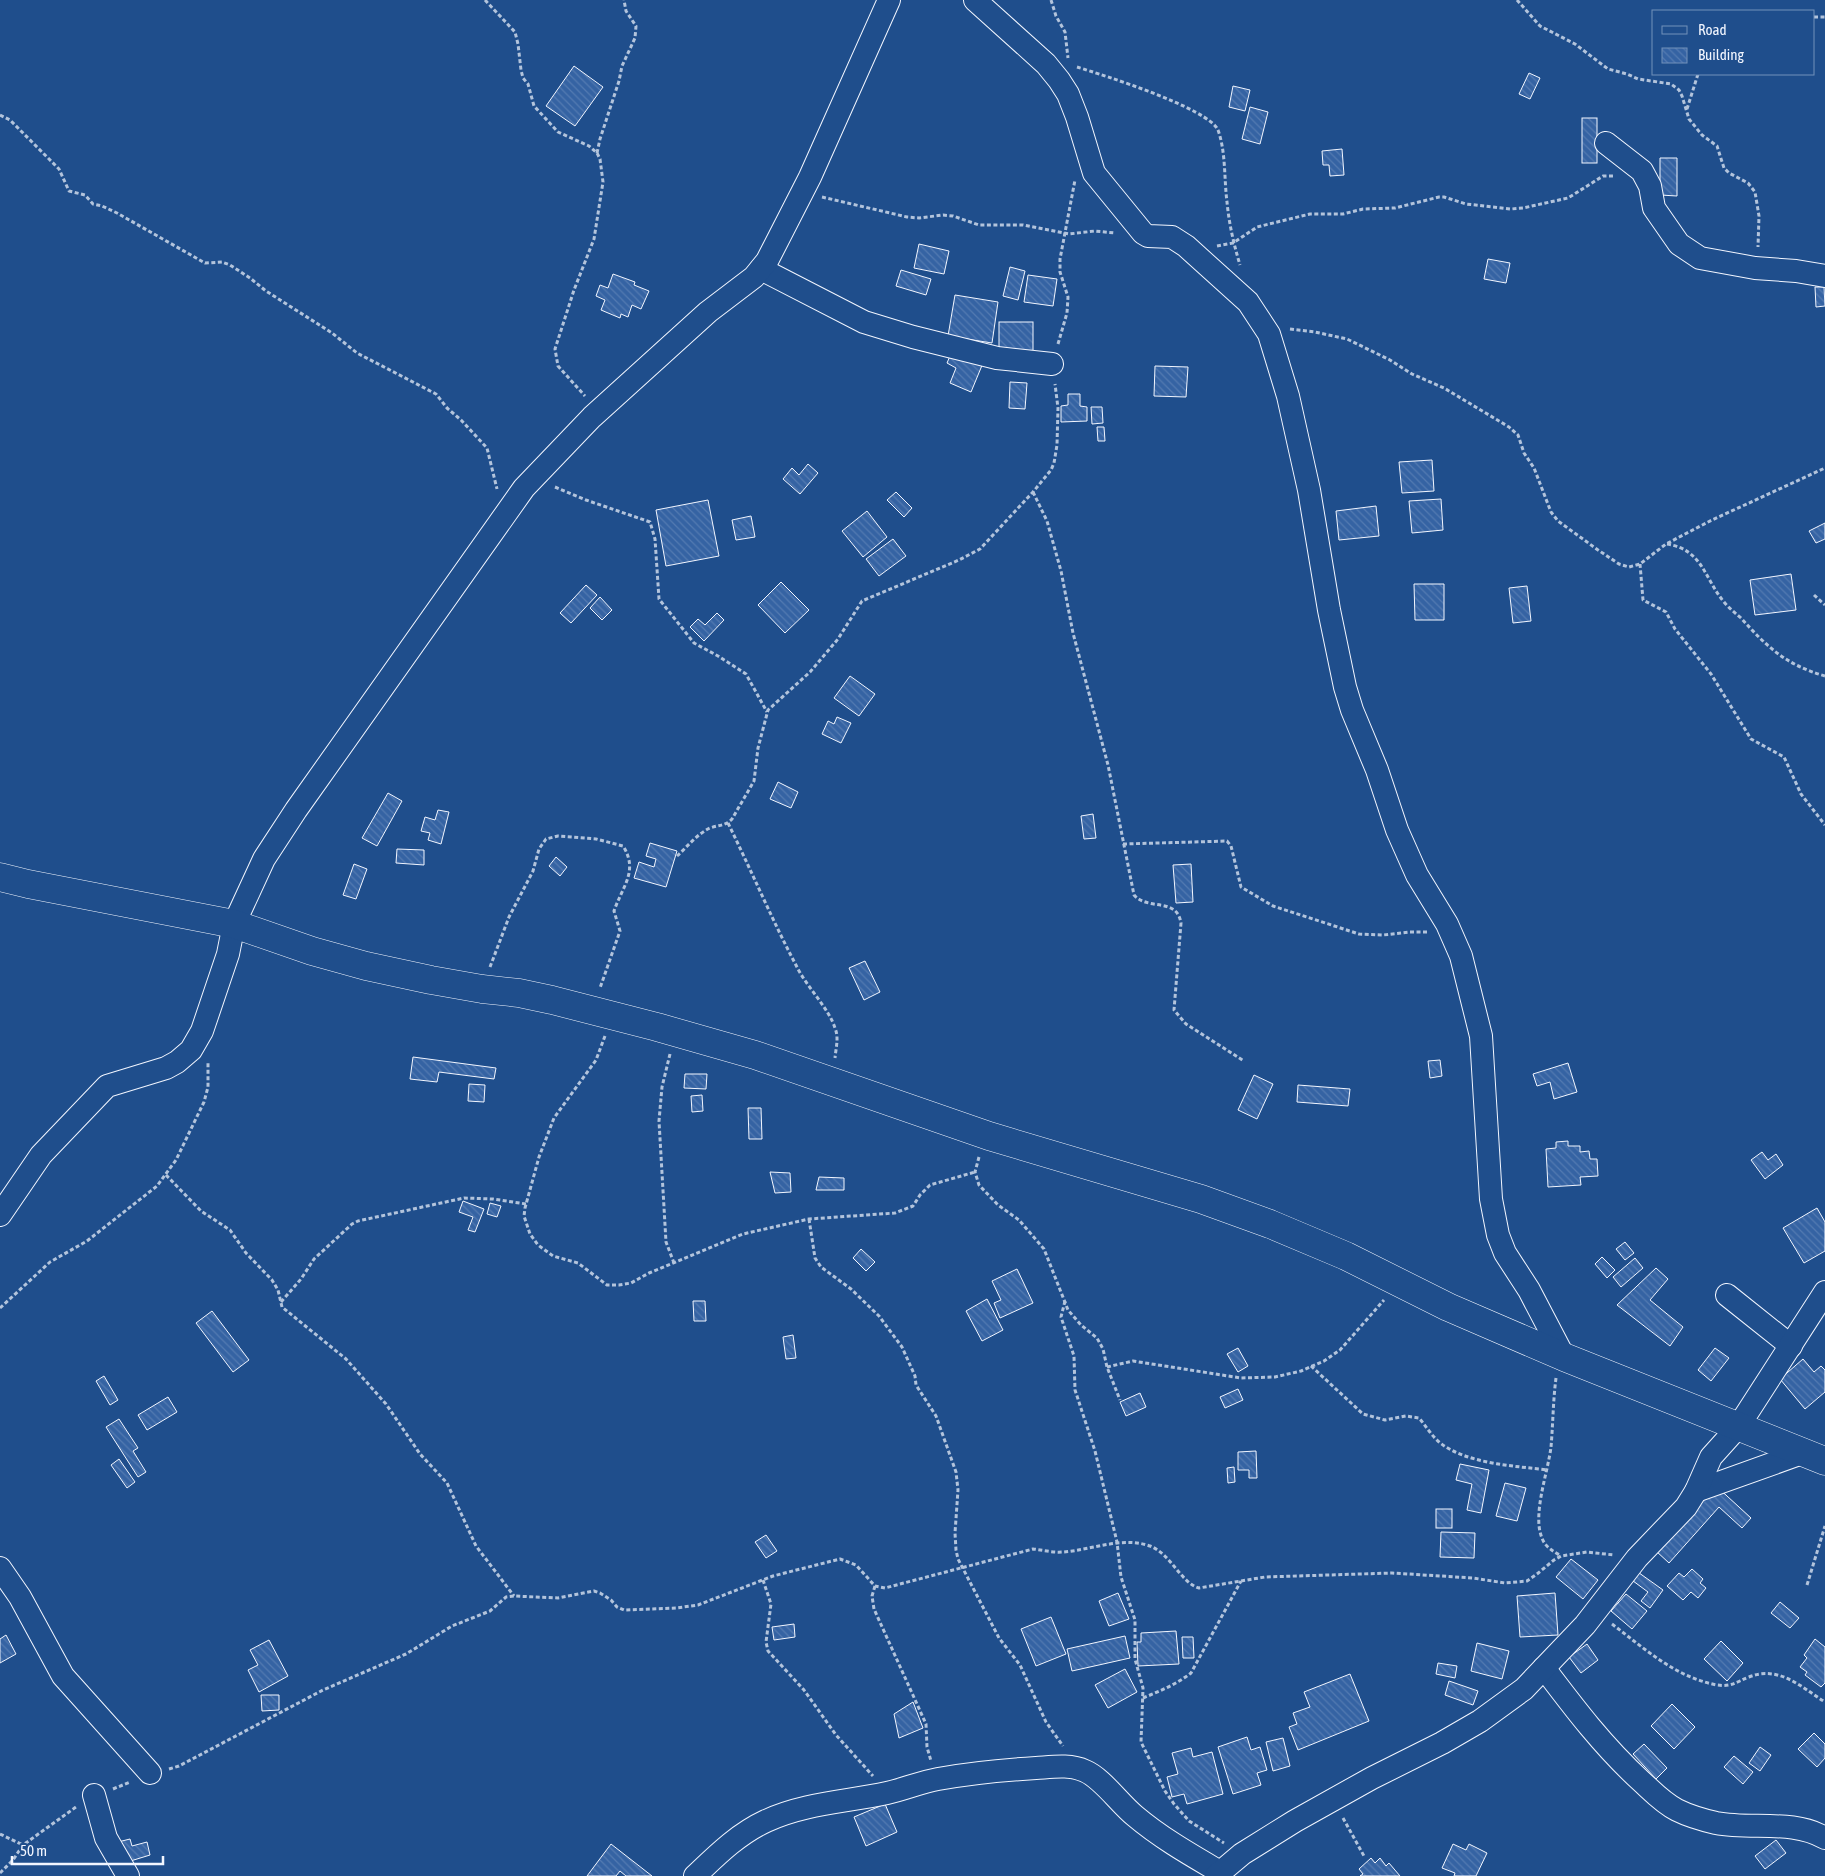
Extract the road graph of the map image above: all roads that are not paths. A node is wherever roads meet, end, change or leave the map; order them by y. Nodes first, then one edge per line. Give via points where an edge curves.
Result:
1 (889, 0) edge
2 (975, 0) edge
3 (1606, 143) dead end
4 (761, 269) junction
5 (1825, 276) edge
6 (1052, 364) road end
7 (0, 876) edge
8 (234, 924) junction
9 (0, 1214) edge
10 (1825, 1292) edge
11 (1727, 1295) dead end
12 (1791, 1346) junction
13 (1561, 1356) junction
14 (1738, 1427) junction
15 (1815, 1456) edge
16 (1696, 1490) junction
17 (0, 1568) edge
18 (1544, 1668) junction
19 (150, 1773) road end
20 (94, 1795) road end
21 (1825, 1838) edge
22 (1218, 1874) edge
23 (128, 1876) edge
24 (695, 1876) edge

1 - 4 street via 802,193
2 - 13 street via 1046,64 1059,80 1068,94 1094,173 1143,233 1177,239 1248,302 1269,334 1288,396 1309,490 1329,610 1352,710 1417,875 1461,956 1481,1036 1491,1199 1498,1235
3 - 5 street via 1640,169 1647,178 1654,208 1679,244 1700,258
4 - 6 street via 864,322 997,358
4 - 8 street via 708,312 600,410 524,488 296,810 264,859
7 - 8 main road
8 - 9 street via 228,954 202,1031 191,1050 166,1068 115,1082 100,1092 41,1155
8 - 13 main road via 366,966 519,993 605,1013 755,1055 989,1136 1201,1199 1346,1256 1448,1307
10 - 12 street
11 - 12 street
12 - 14 street
13 - 14 main road
14 - 15 main road
14 - 16 street via 1711,1457
15 - 16 street
16 - 18 street via 1677,1518 1637,1558 1595,1612
17 - 19 street via 20,1597 63,1676
18 - 21 street via 1602,1743 1676,1810 1716,1823 1794,1827
18 - 22 street via 1515,1696 1480,1721 1296,1820 1242,1854
20 - 23 street via 106,1838
22 - 24 street via 1154,1832 1101,1782 1084,1770 1072,1767 988,1771 936,1779 888,1793 810,1805 767,1820 730,1843

